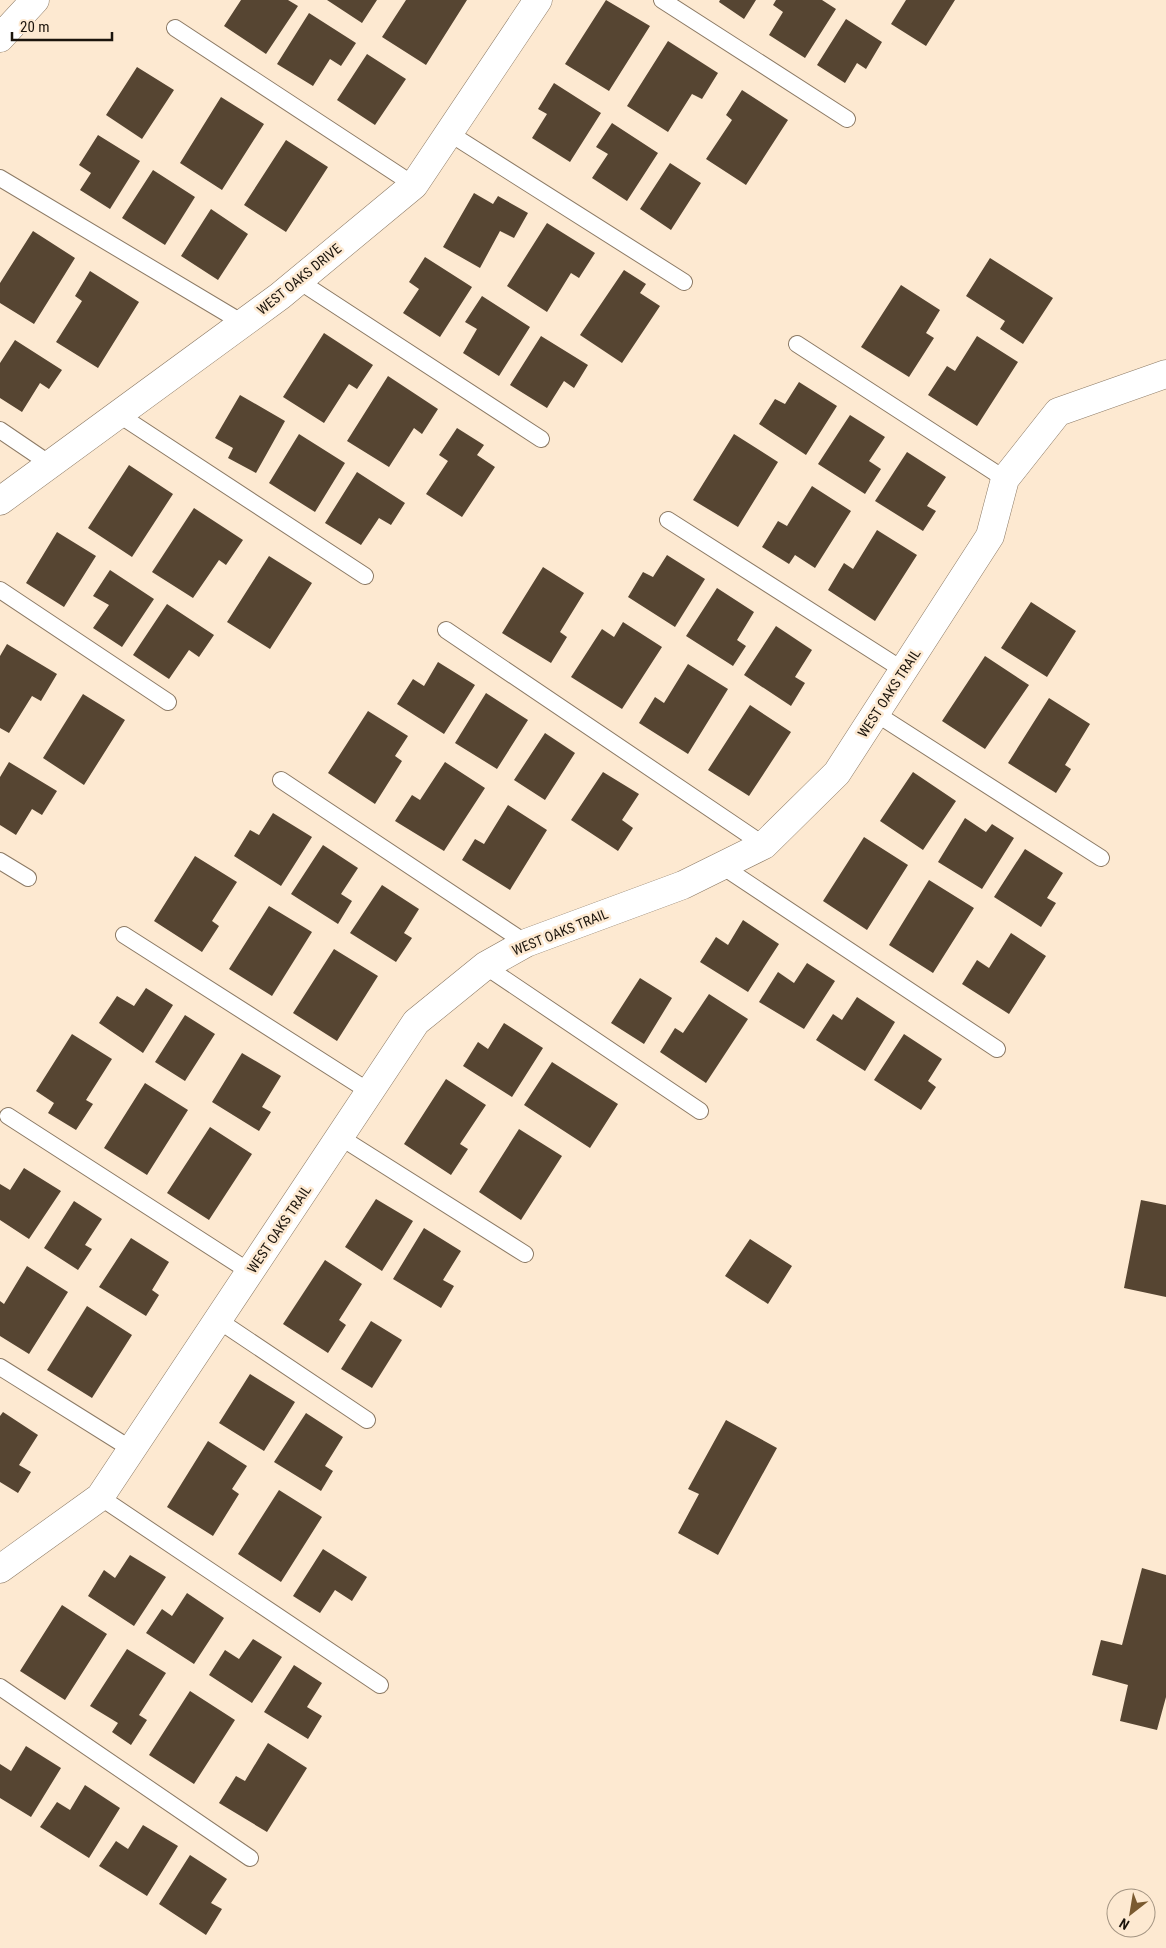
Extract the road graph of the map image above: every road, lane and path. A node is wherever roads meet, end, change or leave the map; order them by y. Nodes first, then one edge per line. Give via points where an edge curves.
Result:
1 (35, 0) edge
2 (662, 0) edge
3 (536, 1) edge
4 (175, 28) dead end
5 (0, 38) edge
6 (847, 119) dead end
7 (449, 133) junction
8 (0, 178) edge
9 (414, 186) junction
10 (299, 281) junction
11 (684, 282) dead end
12 (243, 324) junction
13 (797, 344) dead end
14 (1166, 374) edge
15 (118, 414) junction
16 (0, 430) edge
17 (541, 438) dead end
18 (50, 464) junction
19 (1005, 479) junction
20 (0, 501) edge
21 (668, 520) dead end
22 (365, 576) dead end
23 (0, 590) edge
24 (446, 630) dead end
25 (903, 670) junction
26 (168, 702) dead end
27 (875, 713) junction
28 (280, 780) dead end
29 (764, 846) junction
30 (1101, 858) dead end
31 (0, 861) edge
32 (722, 866) junction
33 (28, 878) dead end
34 (124, 935) dead end
35 (526, 943) junction
36 (485, 966) junction
37 (997, 1049) dead end
38 (370, 1092) junction
39 (700, 1111) dead end
40 (8, 1116) dead end
41 (340, 1137) junction
42 (525, 1254) dead end
43 (250, 1272) junction
44 (218, 1320) junction
45 (0, 1367) edge
46 (367, 1420) dead end
47 (131, 1449) junction
48 (100, 1497) junction
49 (0, 1569) edge
50 (380, 1685) dead end
51 (0, 1687) edge
52 (250, 1858) dead end

1 - 5 street
2 - 6 lane
3 - 7 street, WEST OAKS DRIVE
4 - 9 lane
7 - 9 street, WEST OAKS DRIVE
7 - 11 lane
8 - 12 lane
9 - 10 street, WEST OAKS DRIVE
10 - 12 street, WEST OAKS DRIVE
10 - 17 lane
12 - 15 street, WEST OAKS DRIVE
13 - 19 lane
14 - 19 street, WEST OAKS TRAIL via 1058,412
15 - 18 street, WEST OAKS DRIVE
15 - 22 lane
16 - 18 lane
18 - 20 street, WEST OAKS DRIVE
19 - 25 street, WEST OAKS TRAIL via 990,536
21 - 25 lane
23 - 26 lane
24 - 29 lane
25 - 27 street, WEST OAKS TRAIL
27 - 29 street, WEST OAKS TRAIL via 837,773
27 - 30 lane
28 - 35 lane
29 - 32 street, WEST OAKS TRAIL
31 - 33 lane
32 - 35 street, WEST OAKS TRAIL via 683,885
32 - 37 lane
34 - 38 lane
35 - 36 street, WEST OAKS TRAIL
36 - 38 street, WEST OAKS TRAIL via 416,1022
36 - 39 lane
38 - 41 street, WEST OAKS TRAIL
40 - 43 lane
41 - 42 lane
41 - 43 street, WEST OAKS TRAIL
43 - 44 street, WEST OAKS TRAIL
44 - 46 lane
44 - 47 street, WEST OAKS TRAIL
45 - 47 lane
47 - 48 street, WEST OAKS TRAIL
48 - 49 street, WEST OAKS TRAIL
48 - 50 lane
51 - 52 lane

